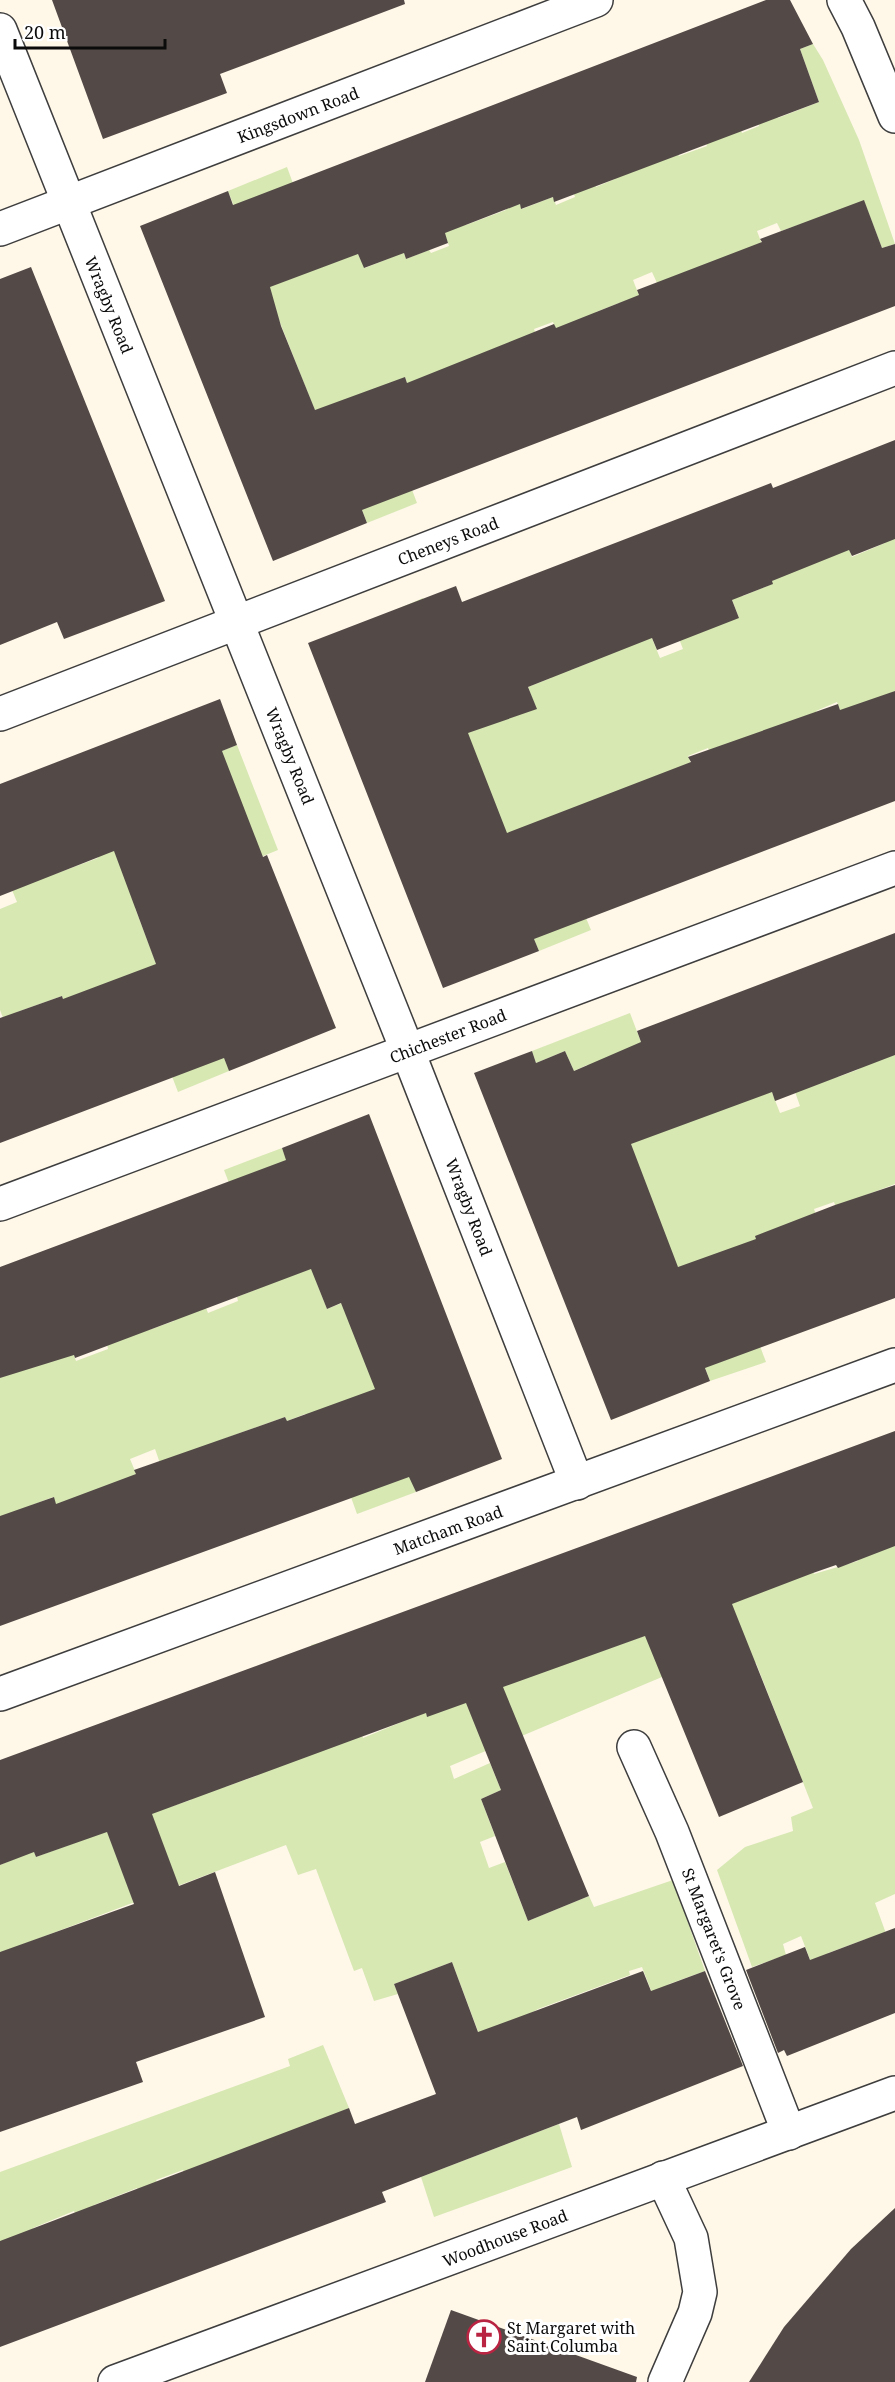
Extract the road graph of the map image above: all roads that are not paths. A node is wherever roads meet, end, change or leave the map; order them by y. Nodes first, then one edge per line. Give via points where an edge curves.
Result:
1 (596, 0) edge
2 (844, 0) edge
3 (0, 30) edge
4 (895, 116) edge
5 (68, 203) junction
6 (0, 230) edge
7 (895, 368) edge
8 (237, 622) junction
9 (0, 714) edge
10 (895, 867) edge
11 (408, 1052) junction
12 (0, 1204) edge
13 (895, 1365) edge
14 (577, 1483) junction
15 (0, 1694) edge
16 (634, 1747) dead end
17 (895, 2093) edge
18 (789, 2133) junction
19 (663, 2178) junction
20 (115, 2382) edge
21 (665, 2382) edge

1 - 5 street, Kingsdown Road
2 - 4 street
3 - 5 street, Wragby Road
5 - 6 street, Kingsdown Road
5 - 8 street, Wragby Road
7 - 8 street, Cheneys Road
8 - 9 street, Cheneys Road
8 - 11 street, Wragby Road
10 - 11 street, Chichester Road
11 - 12 street, Chichester Road
11 - 14 street, Wragby Road
13 - 14 street, Matcham Road
14 - 15 street, Matcham Road
16 - 18 street, St Margaret's Grove via 672,1832
17 - 18 street, Woodhouse Road
18 - 19 street, Woodhouse Road
19 - 20 street, Woodhouse Road
19 - 21 street via 691,2238 700,2292

